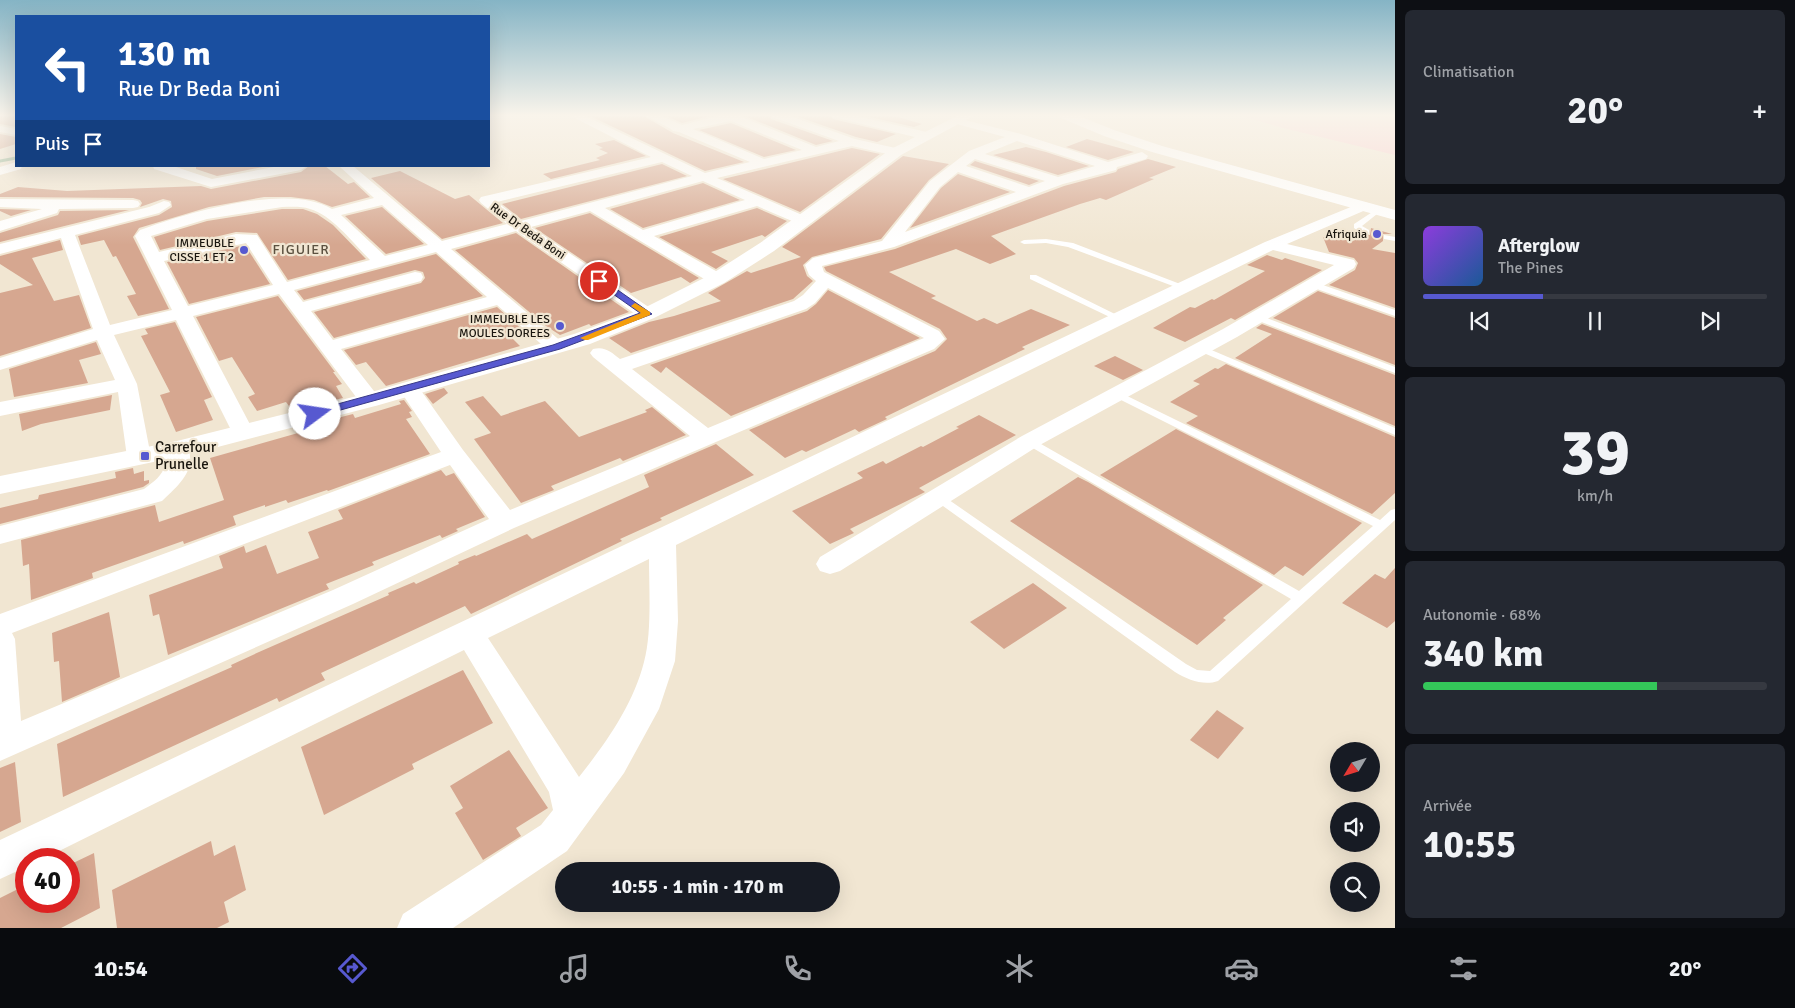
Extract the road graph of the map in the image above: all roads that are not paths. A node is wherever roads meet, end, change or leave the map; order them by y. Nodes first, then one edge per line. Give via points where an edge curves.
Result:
1 (661, 158) edge
2 (662, 158) edge
3 (752, 158) edge
4 (783, 158) edge
5 (888, 158) edge
6 (967, 158) edge
7 (986, 158) edge
8 (1084, 158) edge
9 (1135, 158) edge
10 (1191, 158) edge
11 (763, 163) junction
12 (15, 166) edge
13 (161, 167) edge
14 (296, 167) edge
15 (346, 167) edge
16 (955, 167) junction
17 (1111, 167) junction
18 (0, 171) edge
19 (704, 177) junction
20 (1058, 182) junction
21 (1030, 192) junction
22 (385, 200) junction
23 (758, 202) junction
24 (0, 203) edge
25 (68, 206) junction
26 (593, 206) junction
27 (1371, 208) junction
28 (329, 214) junction
29 (1395, 215) edge
30 (804, 221) junction
31 (0, 226) edge
32 (518, 226) junction
33 (66, 231) junction
34 (1366, 232) dead end
35 (641, 235) junction
36 (1024, 242) dead end
37 (888, 244) junction
38 (1271, 244) junction
39 (440, 246) junction
40 (0, 249) edge
41 (154, 258) junction
42 (380, 261) junction
43 (415, 277) dead end
44 (1033, 277) dead end
45 (717, 279) junction
46 (826, 280) junction
47 (1314, 285) junction
48 (1184, 287) junction
49 (283, 288) junction
50 (500, 299) junction
51 (298, 309) junction
52 (182, 312) junction
53 (1395, 313) edge
54 (647, 314) junction
55 (1119, 318) junction
56 (1259, 318) junction
57 (103, 332) junction
58 (328, 347) junction
59 (556, 347) junction
60 (1202, 350) junction
61 (600, 352) dead end
62 (0, 364) edge
63 (618, 367) junction
64 (1395, 370) edge
65 (127, 384) junction
66 (410, 389) junction
67 (1117, 394) junction
68 (370, 400) junction
69 (0, 410) edge
70 (243, 432) junction
71 (1395, 432) edge
72 (706, 438) junction
73 (1030, 442) junction
74 (177, 449) junction
75 (455, 455) junction
76 (139, 457) junction
77 (0, 485) edge
78 (935, 496) junction
79 (1395, 513) edge
80 (505, 522) junction
81 (1381, 525) junction
82 (0, 535) edge
83 (663, 539) junction
84 (830, 564) dead end
85 (1300, 598) junction
86 (0, 626) edge
87 (469, 633) junction
88 (0, 639) edge
89 (3, 744) edge
90 (572, 814) junction
91 (0, 860) edge
92 (417, 928) edge

1 - 32 street, Rue Dr Beda Boni via 486,200
2 - 19 street
3 - 11 street
4 - 11 street
5 - 30 street
6 - 16 street
7 - 20 street
8 - 17 street
9 - 17 street
10 - 27 street
11 - 19 street
12 - 18 street
13 - 14 street via 211,183
15 - 22 street
16 - 21 street
16 - 37 street via 935,184
17 - 20 street
19 - 23 street
19 - 26 street
20 - 21 street
21 - 37 street
22 - 28 street
22 - 39 street
23 - 30 street
23 - 35 street
24 - 25 street
25 - 31 street
25 - 33 street via 164,205
26 - 32 street
26 - 35 street
27 - 29 street
27 - 34 lane via 1357,226
27 - 38 street
28 - 41 street via 308,203 294,202 214,214 145,233 143,236
28 - 42 street
30 - 45 street
32 - 39 street
32 - 54 street, Rue Dr Beda Boni
33 - 40 street
33 - 57 street
35 - 45 street
36 - 48 lane via 1070,245
37 - 46 street via 819,261 813,265 817,275
38 - 47 street via 1348,264
38 - 48 street
39 - 42 street
39 - 50 street
41 - 49 street via 251,238
41 - 52 street
42 - 49 street
43 - 51 street
44 - 55 lane
45 - 54 street
46 - 63 street via 800,305
46 - 72 street via 935,339
47 - 53 lane
47 - 56 street
48 - 55 street
49 - 51 street
49 - 52 street
50 - 58 street
50 - 59 street
51 - 58 street
52 - 57 street
52 - 70 street
54 - 59 street
55 - 83 street
56 - 60 street
56 - 64 lane
57 - 62 street
57 - 65 street
58 - 68 street
59 - 66 street
60 - 67 street
60 - 71 lane
61 - 63 street
63 - 72 street
65 - 69 street
65 - 76 street
66 - 68 street
66 - 75 street
67 - 73 street
67 - 81 lane
68 - 70 street
70 - 74 street
72 - 80 street
73 - 78 street
73 - 85 lane
74 - 76 street
74 - 82 street via 178,465 173,478 153,496
75 - 80 street
75 - 86 street
76 - 77 street
78 - 84 street
78 - 85 lane via 1176,665 1201,678 1213,677
79 - 81 lane
80 - 89 street via 343,597
81 - 85 lane
83 - 87 street
83 - 90 street via 664,620 660,661 643,709 612,762
87 - 90 street via 566,788
87 - 91 street
88 - 89 street
90 - 92 street via 554,838

